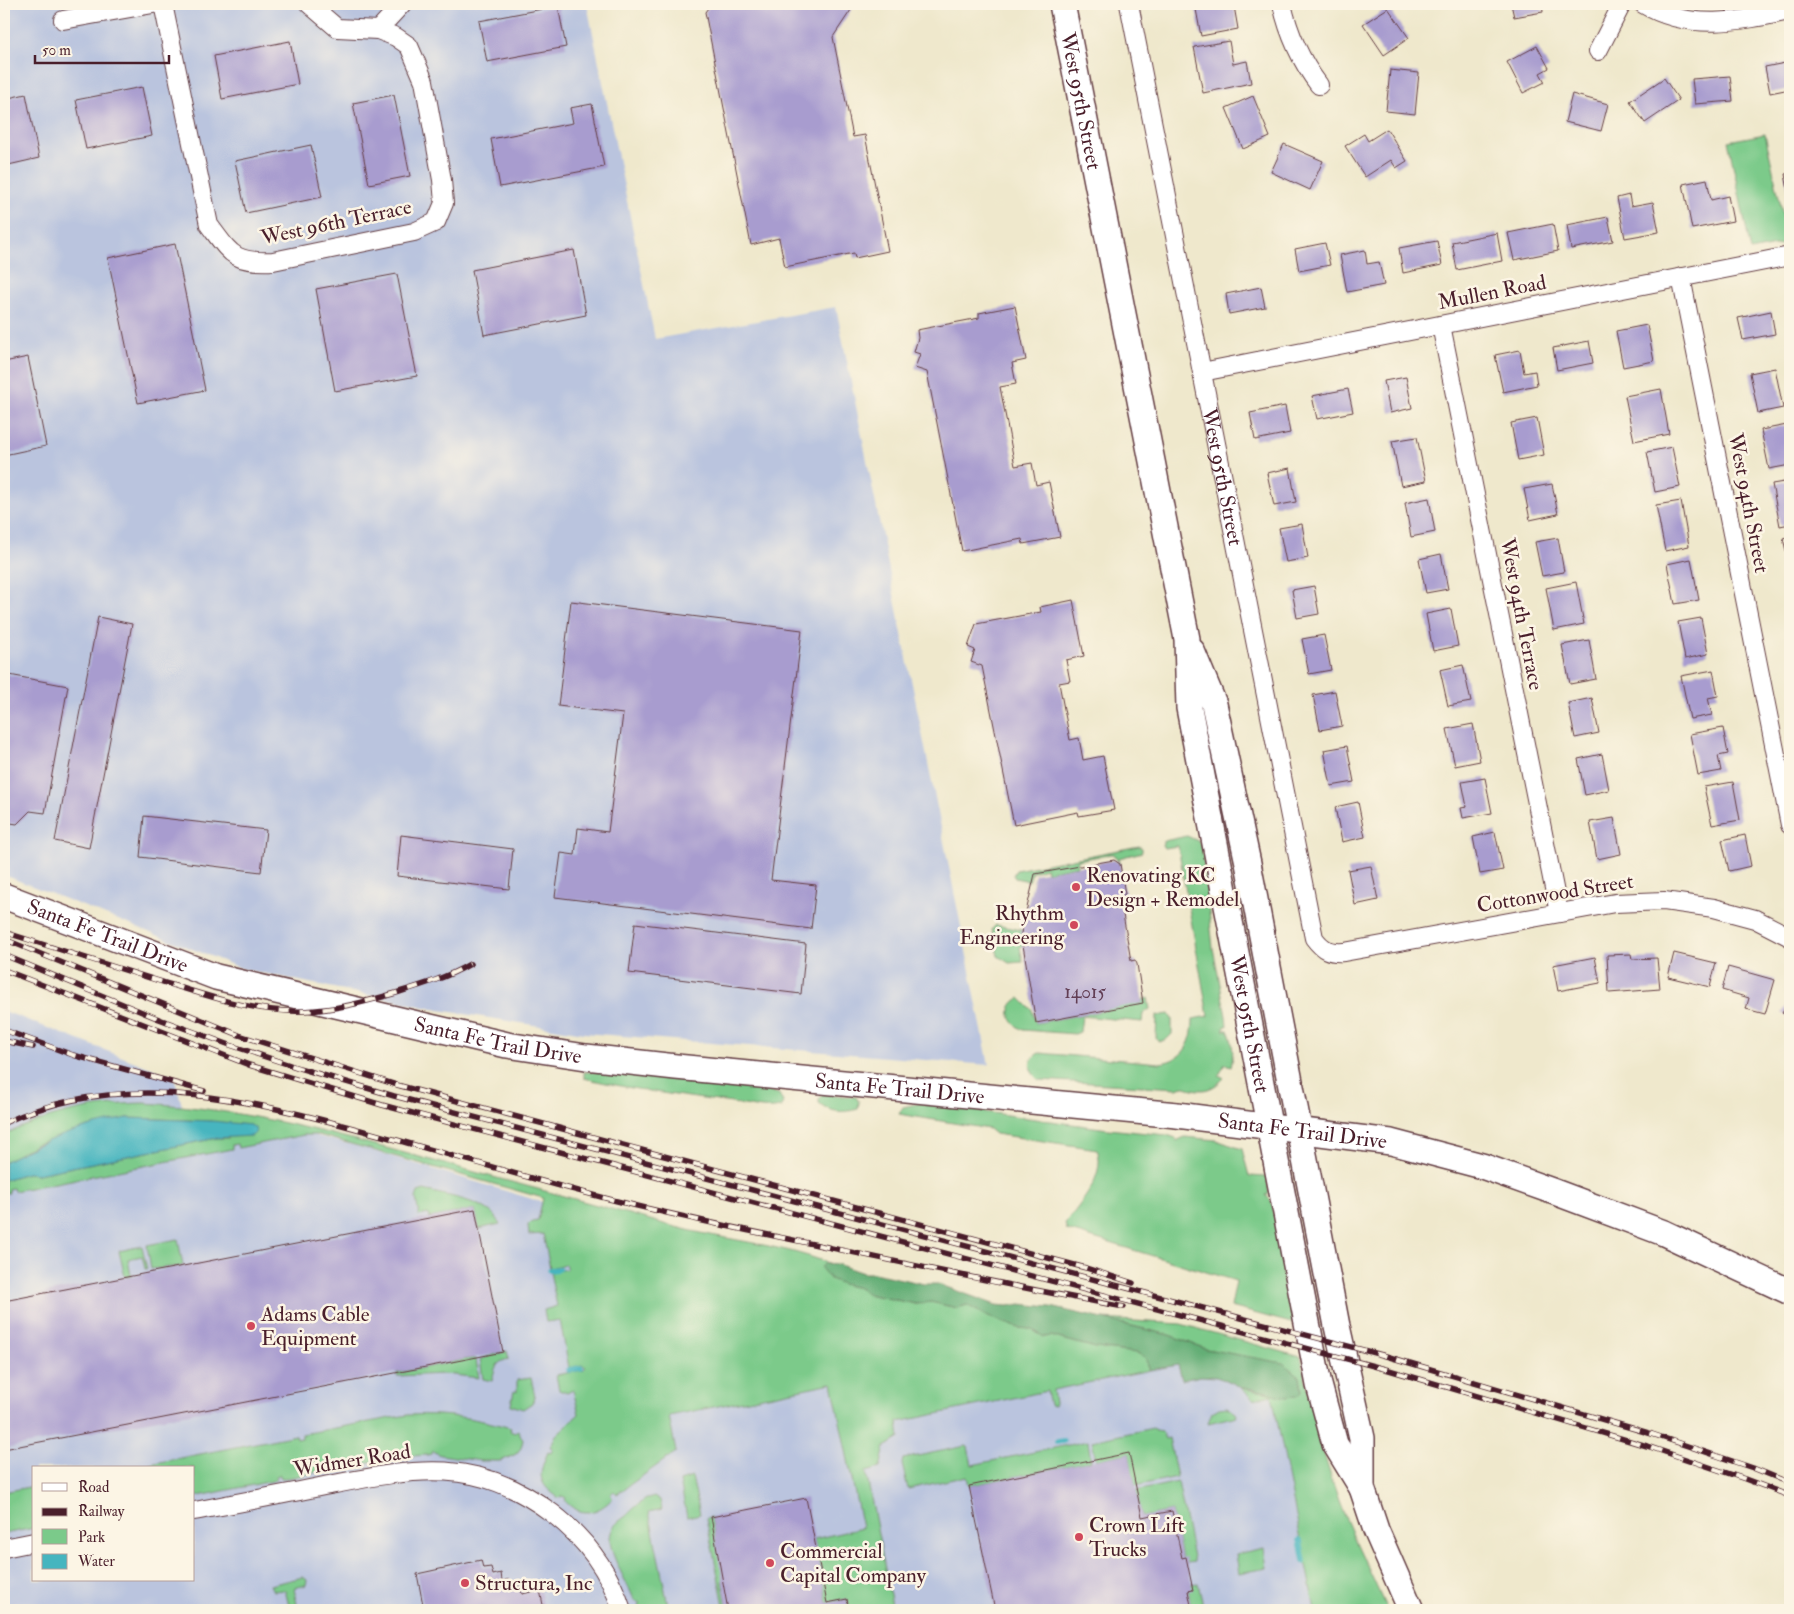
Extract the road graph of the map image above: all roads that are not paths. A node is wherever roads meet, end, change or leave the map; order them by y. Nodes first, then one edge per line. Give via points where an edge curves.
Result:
1 (153, 4) edge
2 (163, 4) edge
3 (309, 4) edge
4 (402, 4) edge
5 (1062, 4) edge
6 (1130, 4) edge
7 (1282, 4) edge
8 (1622, 4) edge
9 (1643, 4) edge
10 (1788, 9) edge
11 (63, 20) dead end
12 (378, 30) junction
13 (1598, 51) dead end
14 (1319, 85) dead end
15 (1790, 256) edge
16 (1681, 277) junction
17 (1441, 325) junction
18 (1202, 372) junction
19 (1187, 639) junction
20 (1790, 825) edge
21 (4, 896) edge
22 (1559, 913) junction
23 (1790, 937) edge
24 (1323, 949) joint
25 (1270, 1128) junction
26 (1300, 1132) junction
27 (1790, 1292) edge
28 (1362, 1488) junction
29 (195, 1512) edge
30 (32, 1542) edge
31 (4, 1548) edge
32 (622, 1610) edge
33 (1411, 1610) edge

1 - 11 street
2 - 12 street, West 96th Terrace via 209,225 231,255 252,262 414,232 436,222 444,203 424,81 410,46
3 - 12 street, West 96th Terrace via 337,28
4 - 12 street
5 - 19 main road, West 95th Street
6 - 18 street, West 95th Street
7 - 14 street via 1294,45
8 - 13 street
9 - 10 street via 1660,14 1710,23 1732,22
15 - 16 street, Mullen Road
16 - 17 street, Mullen Road
16 - 20 street, West 94th Street
17 - 18 street, Mullen Road
17 - 22 street, West 94th Terrace
18 - 24 street, West 95th Street via 1309,920 1314,938
19 - 25 main road, West 95th Street via 1189,708
19 - 26 main road, West 95th Street via 1214,704
21 - 25 main road, Santa Fe Trail Drive via 216,977 506,1045 586,1058 890,1086
22 - 23 street, Cottonwood Street via 1616,903 1664,901 1731,912 1755,919
22 - 24 street, Cottonwood Street via 1344,952 1331,953
25 - 26 main road, Santa Fe Trail Drive
25 - 28 main road, West 95th Street via 1320,1386 1335,1444
26 - 27 main road, Santa Fe Trail Drive via 1391,1142 1482,1166 1664,1234
26 - 28 main road, West 95th Street via 1362,1438
28 - 33 main road, West 95th Street via 1382,1546
29 - 32 street, Widmer Road via 411,1471 457,1471 481,1476 516,1489 546,1508 583,1540 610,1580
30 - 31 street

